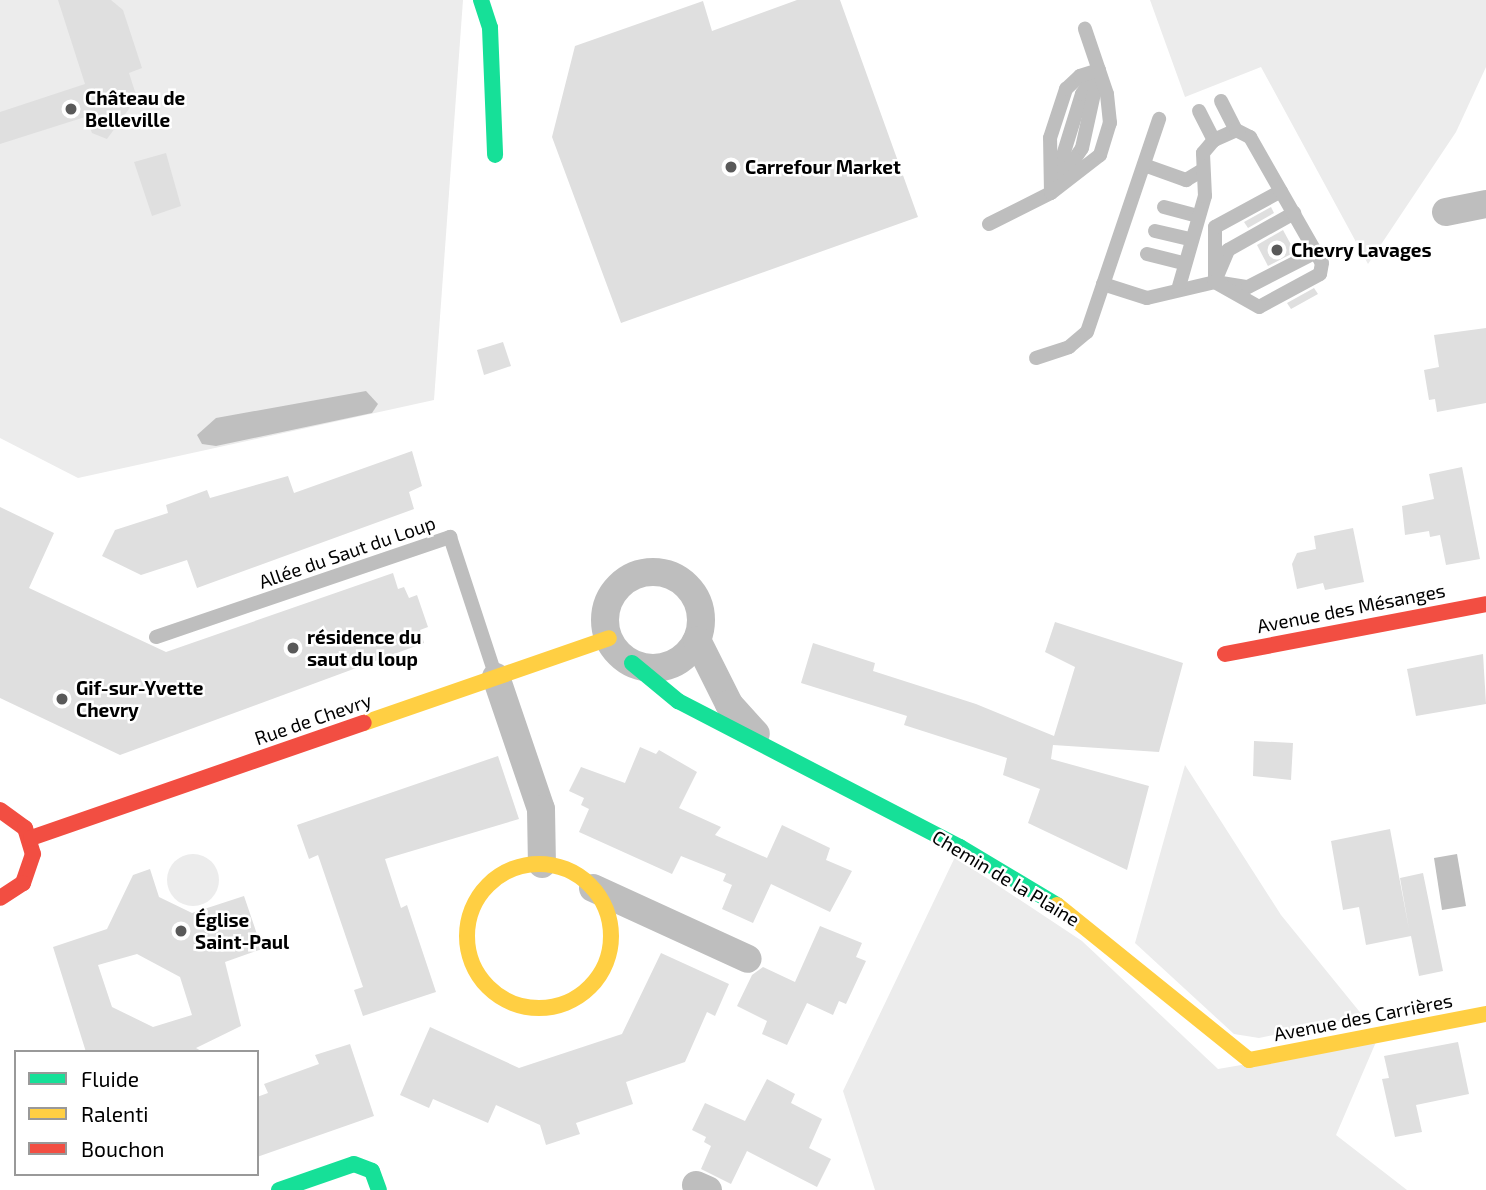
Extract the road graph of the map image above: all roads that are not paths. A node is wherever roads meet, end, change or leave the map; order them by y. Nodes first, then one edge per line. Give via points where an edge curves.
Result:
1 (481, 0) edge
2 (1085, 29) dead end
3 (1099, 70) junction
4 (1221, 101) dead end
5 (1199, 111) dead end
6 (1159, 119) dead end
7 (1236, 130) junction
8 (1214, 140) junction
9 (495, 155) dead end
10 (1144, 165) junction
11 (1201, 171) junction
12 (1281, 191) junction
13 (1051, 193) junction
14 (1486, 204) edge
15 (1164, 207) dead end
16 (1446, 212) dead end
17 (1294, 213) junction
18 (1198, 216) junction
19 (989, 224) dead end
20 (1155, 231) dead end
21 (1191, 239) junction
22 (1316, 252) junction
23 (1147, 254) dead end
24 (1182, 263) junction
25 (1215, 282) junction
26 (1103, 284) junction
27 (1178, 290) junction
28 (1036, 358) dead end
29 (1486, 604) edge
30 (156, 638) dead end
31 (608, 638) junction
32 (697, 640) junction
33 (1224, 654) dead end
34 (632, 663) junction
35 (496, 677) junction
36 (775, 754) junction
37 (0, 810) edge
38 (31, 838) junction
39 (541, 864) junction
40 (593, 888) junction
41 (0, 898) edge
42 (748, 959) dead end
43 (1486, 1014) edge
44 (1249, 1060) joint
45 (279, 1190) edge
46 (379, 1190) edge

1 - 9 street via 490,28
2 - 3 lane
3 - 13 lane via 1082,148
3 - 13 lane via 1080,76 1066,89 1050,138
3 - 13 lane via 1110,123 1100,155
4 - 7 lane
5 - 8 lane
6 - 10 lane
7 - 8 lane
7 - 12 lane via 1250,137
8 - 11 lane via 1203,153
10 - 11 lane via 1186,180
10 - 26 lane
11 - 18 lane via 1205,196
12 - 17 lane
12 - 25 lane via 1215,227
13 - 19 lane
14 - 16 street
15 - 18 lane
17 - 22 lane
17 - 25 lane via 1228,250
18 - 21 lane
20 - 21 lane
21 - 24 lane
22 - 25 lane via 1248,287
22 - 25 lane via 1322,263 1320,274 1259,307
23 - 24 lane
24 - 27 lane
25 - 27 lane
26 - 27 lane via 1147,298
26 - 28 lane via 1087,332 1069,347
29 - 33 street, Avenue des Mésanges
30 - 35 lane, Allée du Saut du Loup via 450,537
31 - 32 street via 606,609 616,590 632,576 661,572 687,585 695,597 701,611
31 - 34 street
31 - 35 street, Rue de Chevry
32 - 34 street via 676,662 654,667
32 - 36 street, Chemin de la Plaine via 729,704
34 - 36 street, Chemin de la Plaine via 678,701
35 - 38 street, Rue de Chevry
35 - 39 street via 541,810
36 - 44 street, Chemin de la Plaine via 960,847 1046,897 1121,951
37 - 38 street via 18,820
38 - 41 street via 31,870 23,883
39 - 40 street via 561,867
39 - 40 street via 519,866 483,890 467,931 477,974 511,1004 535,1009 559,1006 581,995 598,978 608,956 611,932 606,908
40 - 42 street
43 - 44 street, Avenue des Carrières
45 - 46 street via 354,1164 372,1171

